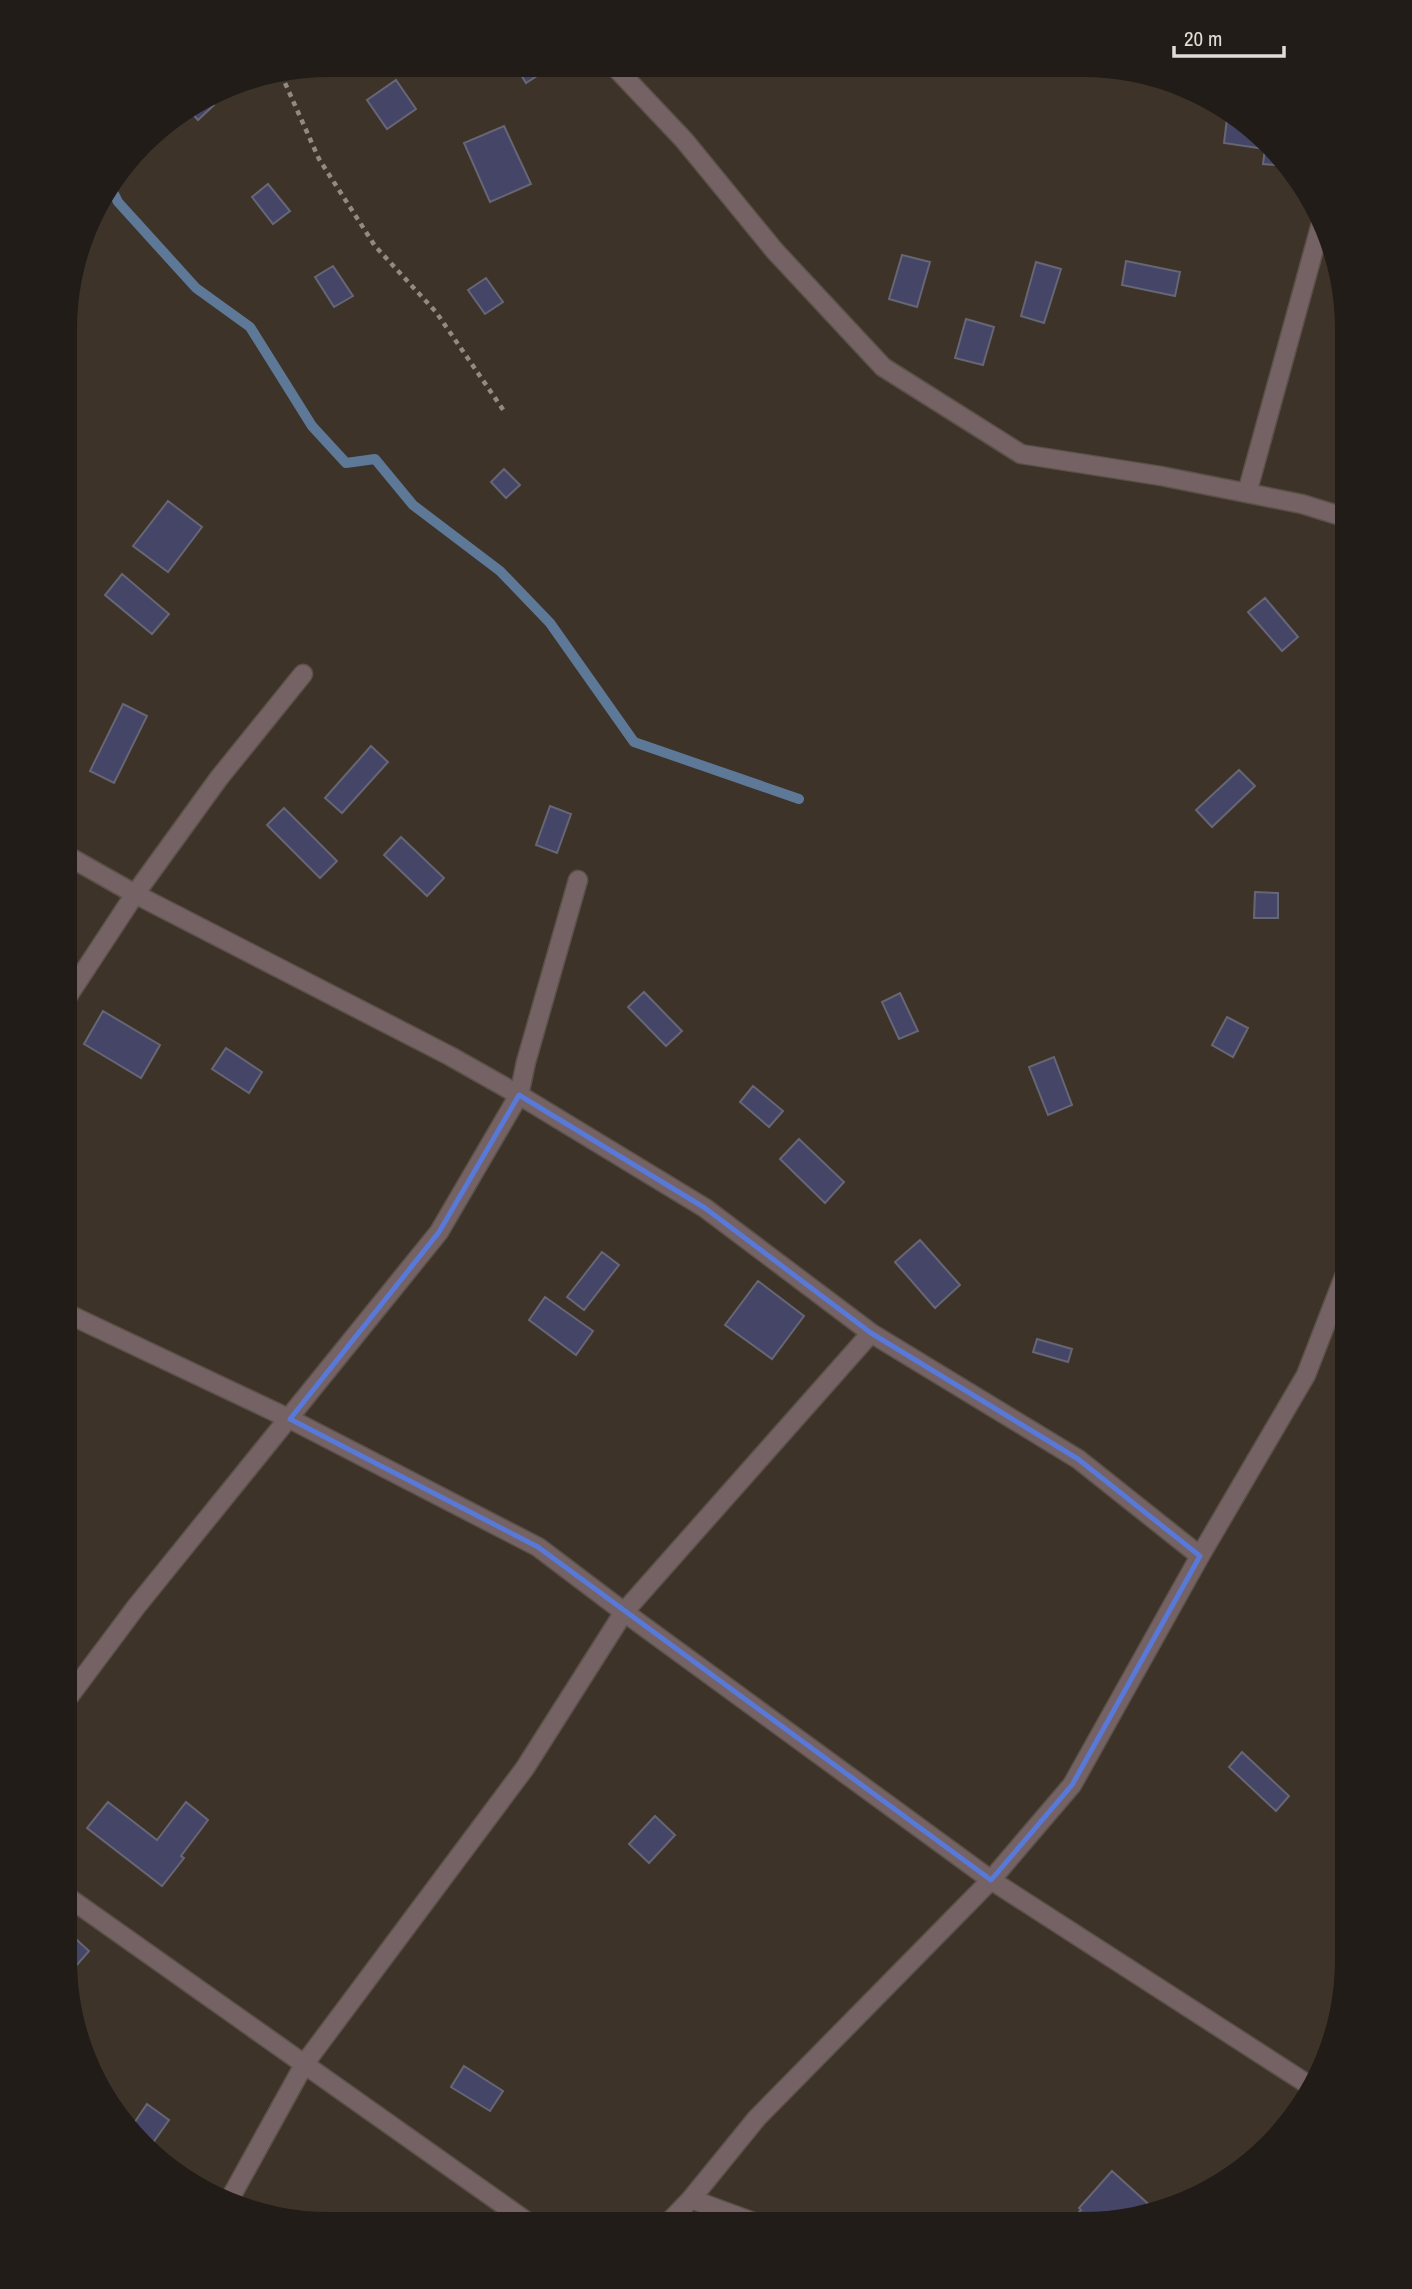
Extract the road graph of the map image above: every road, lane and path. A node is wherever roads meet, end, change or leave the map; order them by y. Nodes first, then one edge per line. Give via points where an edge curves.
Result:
1 (624, 77) edge
2 (284, 81) edge
3 (1317, 236) edge
4 (504, 411) dead end
5 (1247, 493) junction
6 (1335, 514) edge
7 (303, 674) dead end
8 (77, 861) edge
9 (578, 880) dead end
10 (135, 894) junction
11 (77, 982) edge
12 (519, 1095) junction
13 (1335, 1300) edge
14 (77, 1317) edge
15 (871, 1333) junction
16 (290, 1419) junction
17 (1200, 1556) junction
18 (624, 1612) junction
19 (77, 1686) edge
20 (991, 1880) junction
21 (77, 1903) edge
22 (305, 2063) junction
23 (1304, 2082) edge
24 (233, 2193) edge
25 (691, 2199) junction
26 (514, 2212) edge
27 (679, 2212) edge
28 (726, 2212) edge

1 - 5 street via 883,367 1021,454
2 - 4 path via 319,159 375,246 436,312
3 - 5 street
5 - 6 street
7 - 10 street via 219,778
8 - 10 street
9 - 12 street
10 - 11 street
10 - 12 street
12 - 15 street via 705,1208
12 - 16 street via 439,1232
13 - 17 street via 1306,1375
14 - 16 street
15 - 17 street via 1078,1459
15 - 18 street
16 - 18 street via 538,1546
16 - 19 street
17 - 20 street via 1072,1785
18 - 20 street
18 - 22 street via 525,1768
20 - 23 street
20 - 25 street via 757,2118
21 - 22 street
22 - 24 street
22 - 26 street
25 - 27 street
25 - 28 street

